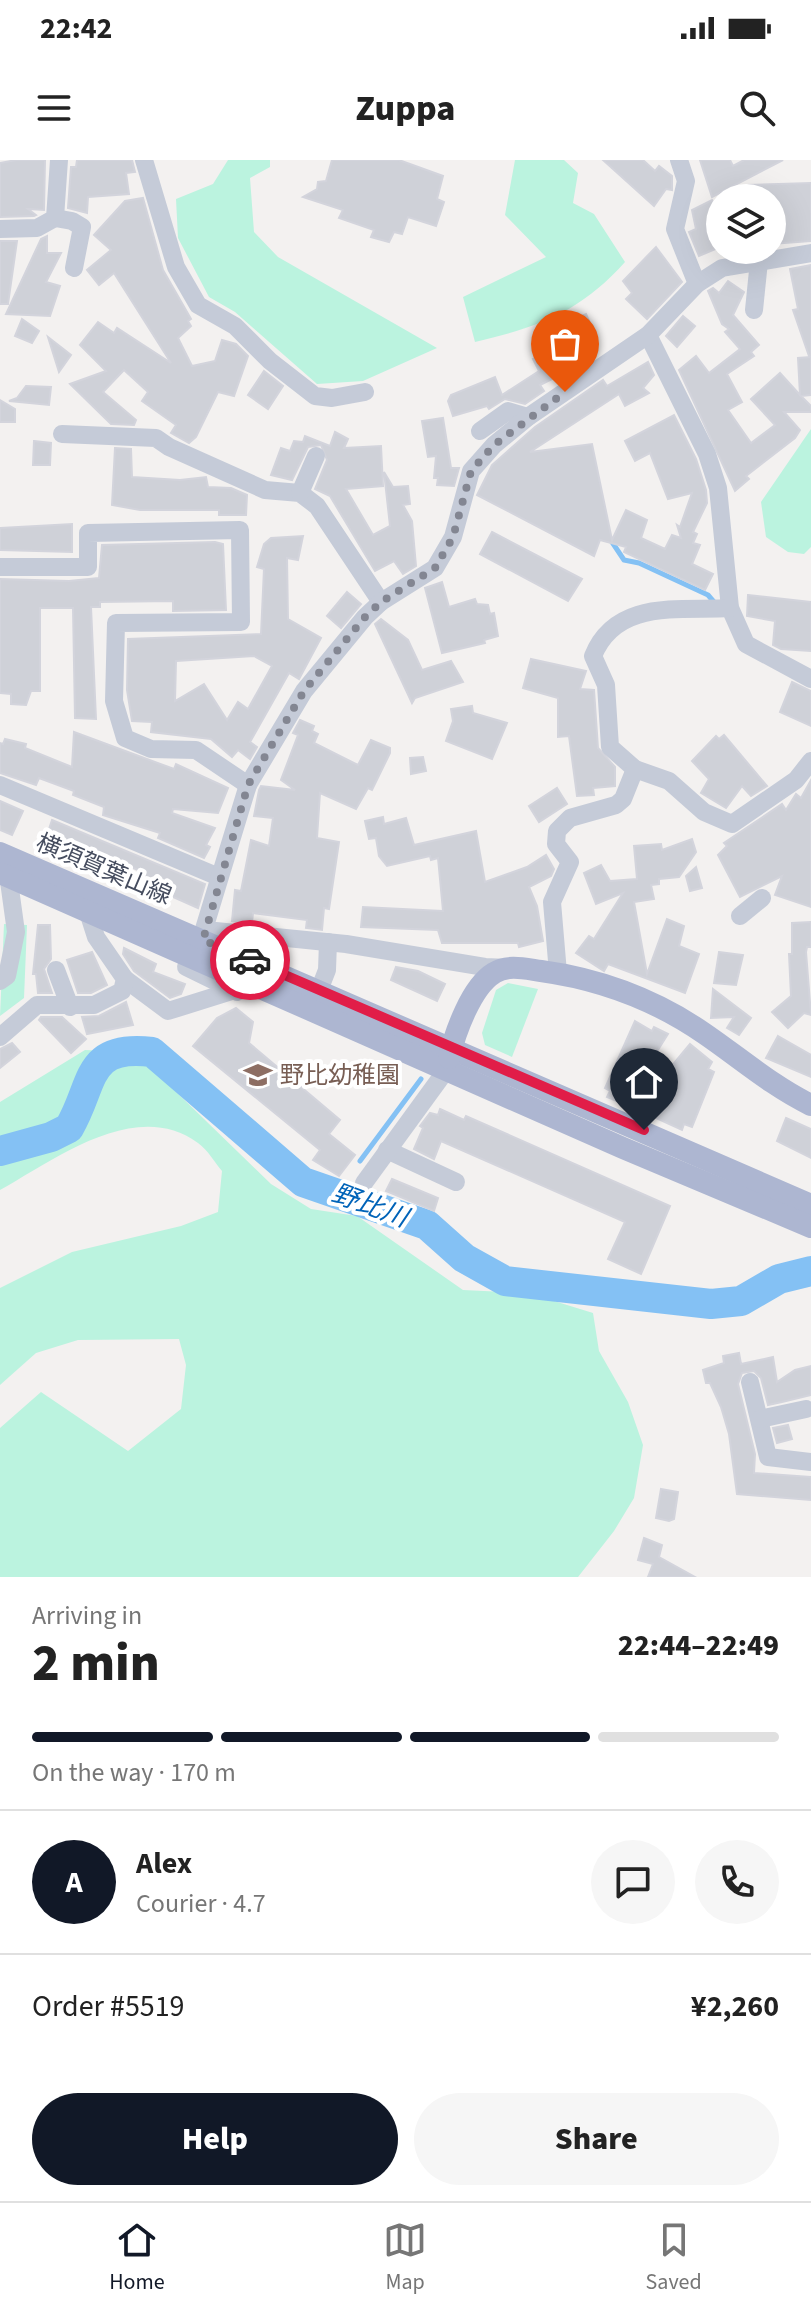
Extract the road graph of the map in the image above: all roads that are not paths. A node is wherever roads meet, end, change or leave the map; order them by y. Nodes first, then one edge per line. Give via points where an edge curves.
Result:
1 (59, 160) edge
2 (144, 160) edge
3 (679, 160) edge
4 (55, 218) junction
5 (0, 229) edge
6 (811, 253) edge
7 (786, 257) edge
8 (743, 264) edge
9 (759, 264) edge
10 (74, 268) dead end
11 (697, 284) junction
12 (754, 310) dead end
13 (648, 335) junction
14 (365, 392) dead end
15 (528, 417) junction
16 (480, 431) dead end
17 (62, 434) dead end
18 (316, 456) dead end
19 (300, 493) junction
20 (0, 567) edge
21 (381, 602) junction
22 (730, 608) junction
23 (811, 679) edge
24 (811, 761) edge
25 (635, 769) junction
26 (0, 785) edge
27 (248, 785) junction
28 (4, 864) edge
29 (219, 877) junction
30 (762, 898) dead end
31 (88, 912) junction
32 (740, 916) dead end
33 (328, 942) junction
34 (197, 949) junction
35 (514, 968) junction
36 (56, 970) dead end
37 (558, 973) junction
38 (125, 979) junction
39 (0, 981) edge
40 (244, 988) junction
41 (320, 988) junction
42 (70, 1007) junction
43 (0, 1037) edge
44 (449, 1058) junction
45 (811, 1105) edge
46 (387, 1150) junction
47 (456, 1182) dead end
48 (364, 1183) dead end
49 (811, 1205) edge
50 (811, 1227) edge
51 (750, 1382) dead end
52 (806, 1409) dead end
53 (760, 1419) junction
54 (811, 1462) edge

1 - 4 street
2 - 14 street via 176,267 198,305 235,326 315,396
3 - 11 street via 686,181 675,229
4 - 5 street via 37,228
4 - 10 street via 82,227
6 - 7 street
8 - 11 street via 722,268
9 - 12 street
11 - 13 street
13 - 15 street
13 - 22 street via 707,454 718,488
15 - 16 street via 508,411
15 - 21 street via 471,471 453,537 435,568
17 - 19 street via 156,438 265,490
18 - 19 street
19 - 21 street via 317,506
20 - 27 street via 88,567 88,533 240,530 241,622 116,623 114,701 125,738 151,749 196,750
21 - 27 street via 304,691
22 - 23 street via 746,644
22 - 25 street via 653,611 623,618 600,640 593,656 606,685 610,747
24 - 25 street via 796,780 732,824 704,812 669,781
25 - 37 street via 616,805 570,818 557,831 556,844 570,862 552,902
26 - 29 street
27 - 29 street
28 - 31 main road, 横須賀葉山線
28 - 34 main road, 横須賀葉山線
28 - 39 street via 16,932 7,976
29 - 34 street
30 - 32 street
31 - 34 main road, 横須賀葉山線
31 - 38 street via 96,937
33 - 34 street
33 - 35 street
33 - 41 street
34 - 40 main road, 横須賀葉山線
34 - 41 main road, 横須賀葉山線
35 - 37 main road
35 - 44 main road via 498,970 482,984
36 - 42 street
37 - 45 main road via 653,1004
38 - 40 street via 168,1011
38 - 42 street via 122,991 94,1005
40 - 44 main road, 横須賀葉山線
41 - 44 main road, 横須賀葉山線
42 - 43 street via 37,1005
44 - 46 street
44 - 49 main road, 横須賀葉山線
44 - 50 main road, 横須賀葉山線
46 - 47 street
46 - 48 street
51 - 53 street
52 - 53 street
53 - 54 street via 768,1457

